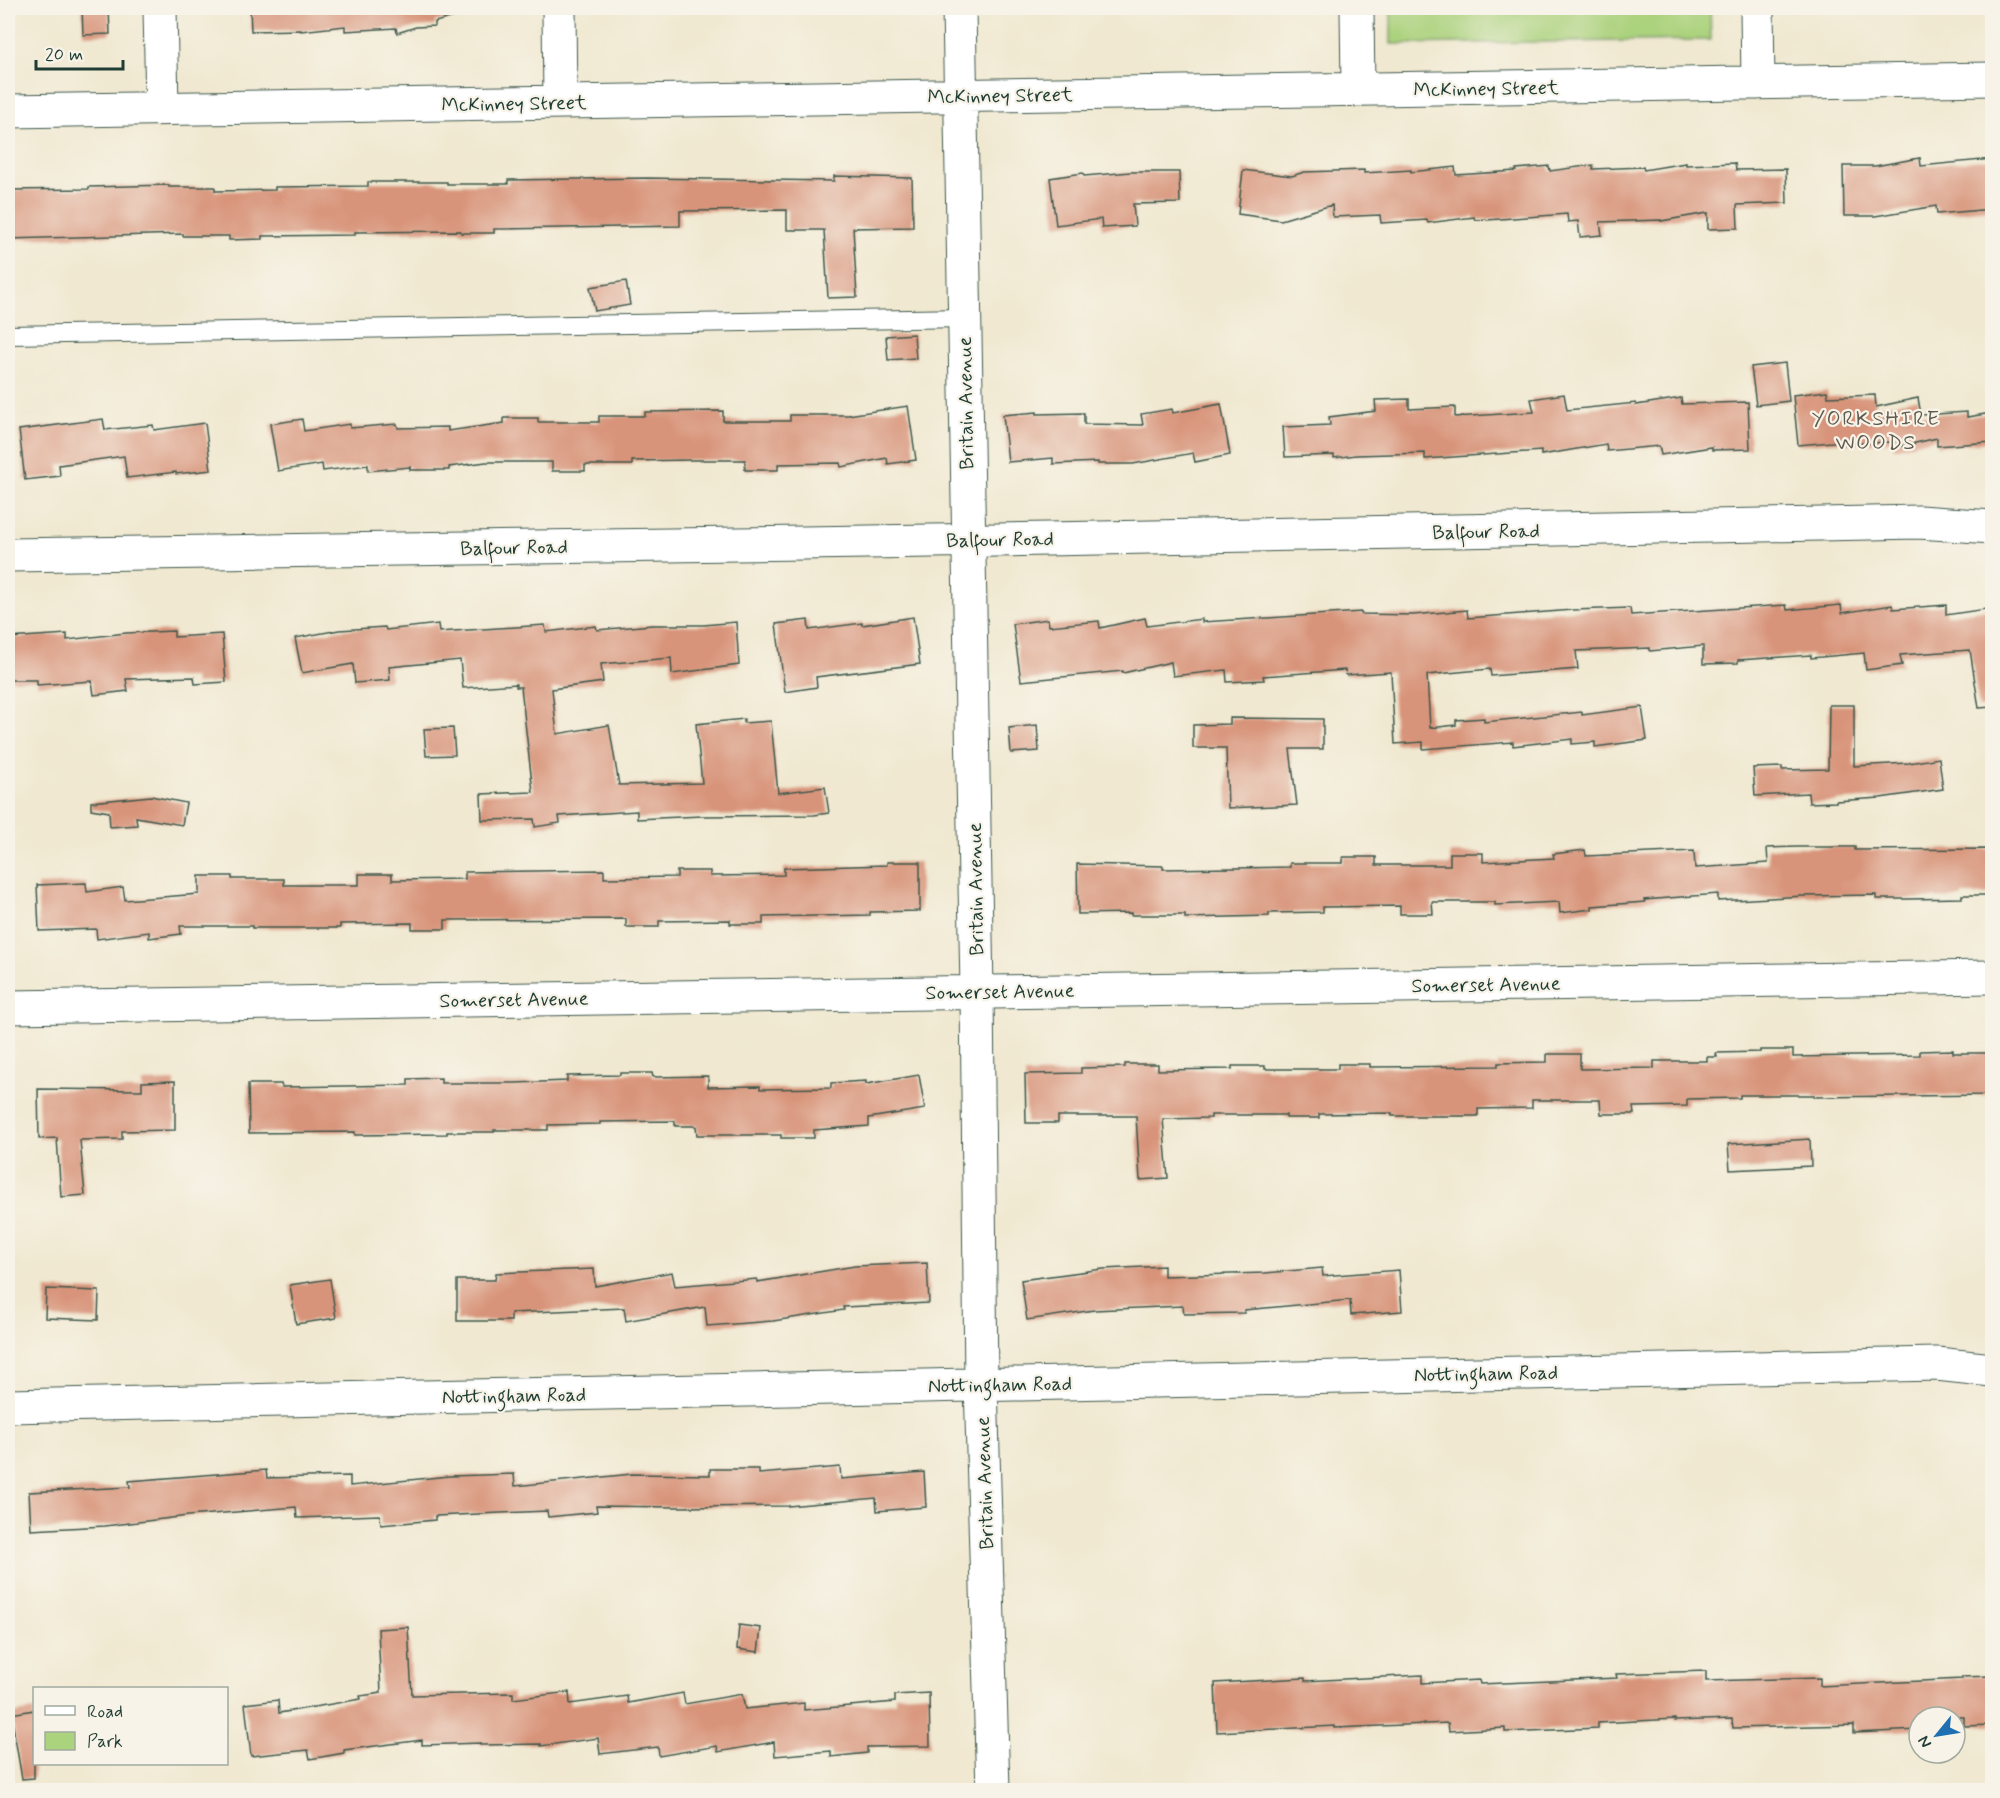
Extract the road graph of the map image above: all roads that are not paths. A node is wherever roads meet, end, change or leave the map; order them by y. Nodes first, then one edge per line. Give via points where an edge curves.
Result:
1 (160, 8) edge
2 (559, 8) edge
3 (958, 8) edge
4 (1357, 8) edge
5 (1757, 8) edge
6 (1992, 79) edge
7 (1758, 83) junction
8 (1358, 90) junction
9 (960, 96) junction
10 (560, 102) junction
11 (162, 108) junction
12 (8, 111) edge
13 (964, 318) junction
14 (8, 335) edge
15 (1992, 527) edge
16 (968, 540) junction
17 (8, 555) edge
18 (1992, 977) edge
19 (977, 992) junction
20 (8, 1008) edge
21 (1992, 1370) edge
22 (981, 1384) junction
23 (8, 1406) edge
24 (993, 1791) edge

1 - 11 street
2 - 10 street
3 - 9 street, Britain Avenue
4 - 8 street
5 - 7 street
6 - 7 street, McKinney Street
7 - 8 street, McKinney Street
8 - 9 street, McKinney Street
9 - 10 street, McKinney Street
9 - 13 street, Britain Avenue
10 - 11 street, McKinney Street
11 - 12 street, McKinney Street
13 - 14 lane
13 - 16 street, Britain Avenue
15 - 16 street, Balfour Road via 1919,522
16 - 17 street, Balfour Road
16 - 19 street, Britain Avenue
18 - 19 street, Somerset Avenue
19 - 20 street, Somerset Avenue
19 - 22 street, Britain Avenue
21 - 22 street, Nottingham Road via 1925,1364
22 - 23 street, Nottingham Road
22 - 24 street, Britain Avenue

